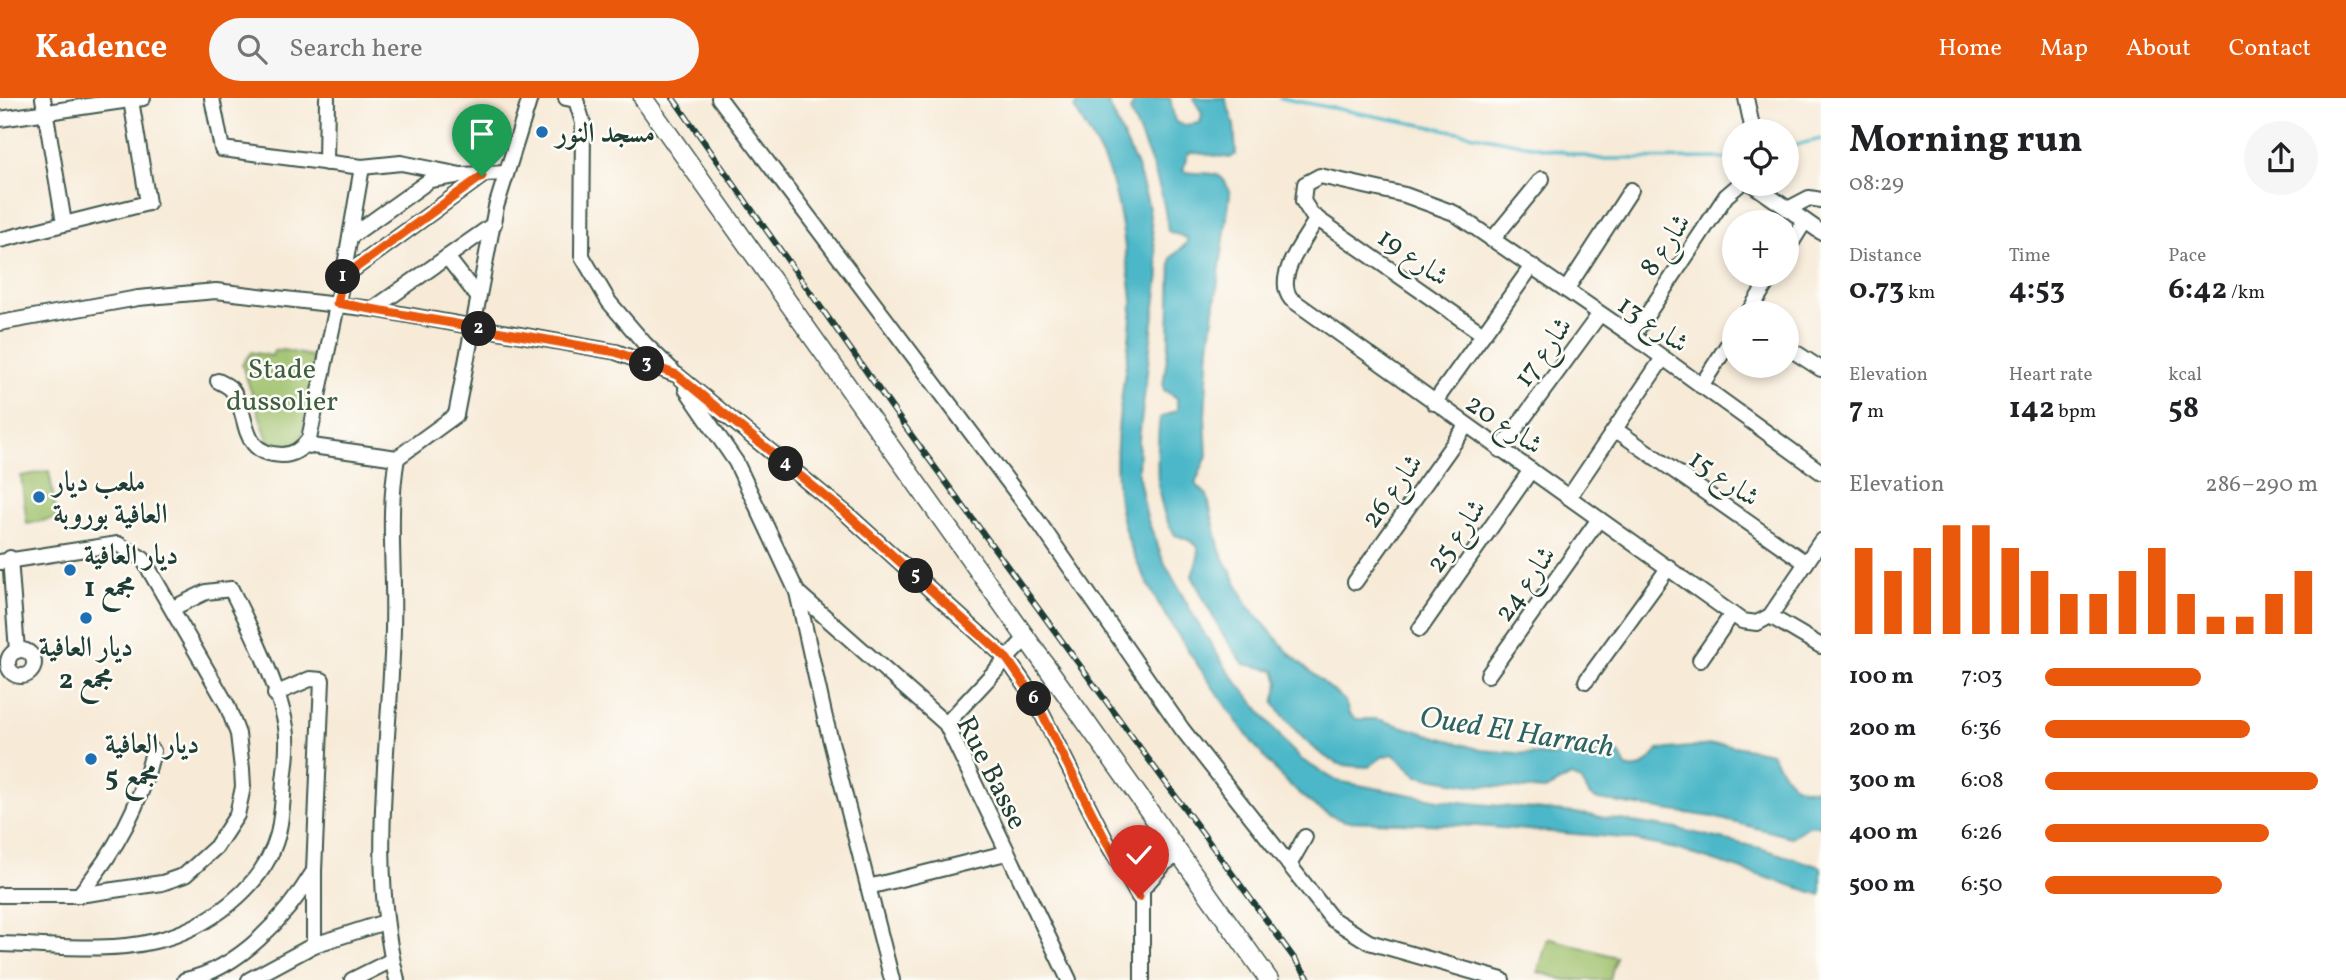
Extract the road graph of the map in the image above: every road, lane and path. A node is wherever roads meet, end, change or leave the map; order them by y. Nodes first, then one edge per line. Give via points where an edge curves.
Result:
1 (212, 98) edge
2 (327, 98) edge
3 (530, 98) edge
4 (643, 98) edge
5 (719, 98) edge
6 (1746, 98) edge
7 (137, 99) edge
8 (573, 99) edge
9 (44, 105) edge
10 (0, 119) edge
11 (1750, 119) edge
12 (326, 163) junction
13 (362, 167) junction
14 (506, 173) junction
15 (461, 175) junction
16 (482, 176) junction
17 (1542, 179) dead end
18 (1631, 190) dead end
19 (1726, 196) edge
20 (1775, 196) edge
21 (1821, 200) edge
22 (1788, 209) junction
23 (1317, 218) junction
24 (1805, 221) junction
25 (64, 223) junction
26 (494, 224) junction
27 (1799, 231) edge
28 (1821, 232) edge
29 (350, 237) junction
30 (0, 240) edge
31 (1492, 240) junction
32 (447, 257) junction
33 (1532, 266) junction
34 (343, 277) junction
35 (1566, 290) junction
36 (478, 297) junction
37 (337, 303) junction
38 (373, 309) junction
39 (1599, 315) junction
40 (0, 323) edge
41 (472, 328) junction
42 (1483, 334) junction
43 (1633, 336) junction
44 (1722, 353) edge
45 (1799, 354) edge
46 (1663, 358) junction
47 (1819, 365) edge
48 (677, 375) junction
49 (218, 381) dead end
50 (1700, 386) junction
51 (1434, 403) junction
52 (1466, 426) junction
53 (1616, 430) junction
54 (304, 445) junction
55 (1500, 450) junction
56 (397, 458) junction
57 (1531, 470) junction
58 (1821, 472) edge
59 (1569, 497) junction
60 (1599, 519) junction
61 (1821, 541) edge
62 (5, 560) edge
63 (1806, 563) junction
64 (1669, 567) junction
65 (1355, 582) dead end
66 (797, 592) junction
67 (173, 608) junction
68 (1732, 614) junction
69 (1770, 615) junction
70 (1420, 629) dead end
71 (1026, 638) junction
72 (1821, 646) edge
73 (17, 651) dead end
74 (1007, 659) junction
75 (1700, 660) dead end
76 (1488, 675) dead end
77 (1586, 681) dead end
78 (275, 694) junction
79 (946, 724) junction
80 (153, 751) dead end
81 (1305, 837) dead end
82 (1006, 853) junction
83 (1180, 855) junction
84 (1289, 864) junction
85 (314, 871) junction
86 (868, 887) junction
87 (0, 895) edge
88 (79, 895) junction
89 (1139, 897) junction
90 (385, 922) junction
91 (0, 944) edge
92 (314, 945) junction
93 (392, 960) junction
94 (185, 980) edge
95 (249, 980) edge
96 (352, 980) edge
97 (397, 980) edge
98 (892, 980) edge
99 (1069, 980) edge
100 (1142, 980) edge
101 (1269, 980) edge
102 (1502, 980) edge

1 - 12 street via 222,149
2 - 12 street
3 - 14 street
4 - 71 main road
5 - 84 street via 1040,524 1182,729
6 - 11 street
7 - 9 street
7 - 25 street via 148,203
8 - 48 street via 583,123 582,256 610,302
9 - 10 street
9 - 25 street
12 - 13 street
13 - 15 street via 401,163
13 - 29 street
14 - 16 street
14 - 26 street
15 - 16 street
15 - 29 street via 430,180
16 - 34 street
17 - 31 street
18 - 35 street
19 - 43 street, شارع 8
20 - 22 street
21 - 22 street via 1809,198
22 - 24 street
23 - 31 street, شارع 13 via 1305,206 1303,190 1309,180 1320,176 1434,204
23 - 42 street, شارع 19
23 - 51 street, شارع 20 via 1286,275 1287,294
24 - 27 street
24 - 28 street
25 - 30 street
26 - 32 street
26 - 36 street
29 - 34 street
31 - 33 street, شارع 13
32 - 36 street
32 - 38 street
33 - 35 street, شارع 13
33 - 42 street
34 - 37 street
35 - 39 street, شارع 13
36 - 41 street
37 - 38 street
37 - 40 street via 216,292 138,298
37 - 54 street via 309,439
38 - 41 street
39 - 43 street, شارع 13
39 - 55 street, شارع 17
41 - 48 street via 616,352
41 - 56 street via 456,415
42 - 51 street
43 - 46 street, شارع 13
44 - 50 street
45 - 47 street
46 - 50 street, شارع 13
46 - 53 street
48 - 66 street via 736,463
48 - 74 street via 848,515
49 - 54 street via 232,389 252,443 260,450 291,454
50 - 58 street, شارع 13
51 - 52 street, شارع 20
52 - 55 street, شارع 20
52 - 65 street, شارع 26
53 - 59 street
53 - 63 street, شارع 15
54 - 56 street
55 - 57 street, شارع 20
56 - 90 street via 392,488 394,628 380,857
57 - 59 street, شارع 20
57 - 70 street, شارع 25
59 - 60 street, شارع 20
60 - 64 street, شارع 20
60 - 76 street, شارع 24
61 - 63 street
62 - 67 street via 118,544 143,559
62 - 73 street
63 - 69 street
64 - 68 street, شارع 20
64 - 77 street
66 - 79 street, Rue Basse
66 - 86 street
67 - 78 street via 206,592 231,589 254,634
67 - 88 street via 227,705 238,734 243,787 237,815 216,847 185,875 162,883
68 - 69 street, شارع 20 via 1752,624
68 - 75 street
69 - 72 street
71 - 74 street
71 - 83 main road
74 - 79 street
74 - 89 street via 1033,696
78 - 85 street via 310,679 321,680
78 - 91 street via 286,728 277,835 267,859 223,910 199,926 152,942
79 - 82 street, Rue Basse
80 - 88 street via 147,779 128,823 107,861
81 - 84 street
82 - 86 street
82 - 99 street, Rue Basse
83 - 89 street via 1165,863
83 - 101 main road
84 - 102 street via 1332,919 1356,936
85 - 92 street
85 - 94 street via 297,898 226,966
86 - 98 street
87 - 88 street
89 - 100 street
90 - 92 street
90 - 93 street
92 - 95 street
93 - 96 street
93 - 97 street

